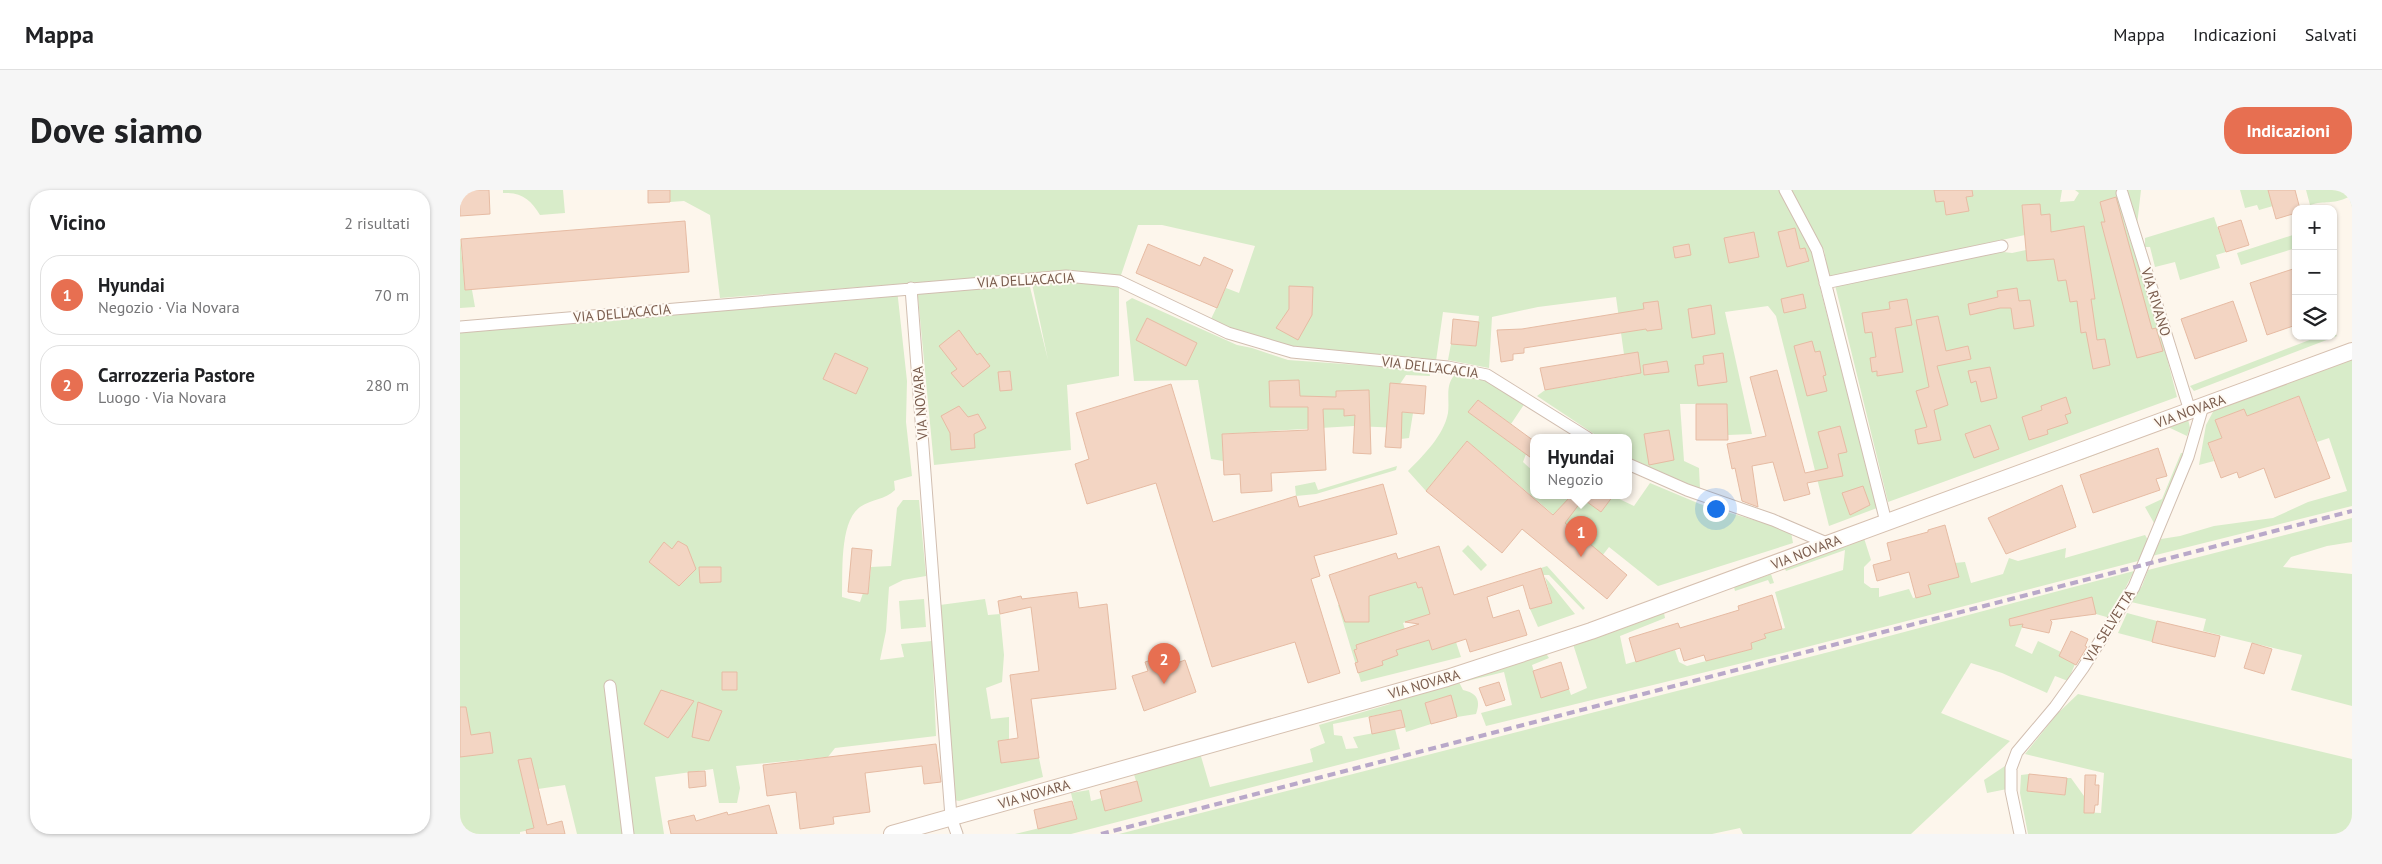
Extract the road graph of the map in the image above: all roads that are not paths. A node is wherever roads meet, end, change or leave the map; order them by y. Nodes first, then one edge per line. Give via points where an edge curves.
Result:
1 (1785, 190) edge
2 (2122, 193) dead end
3 (2002, 246) dead end
4 (1826, 283) junction
5 (911, 288) junction
6 (460, 327) edge
7 (2352, 351) edge
8 (2196, 409) junction
9 (1582, 434) edge
10 (1632, 466) edge
11 (1886, 522) junction
12 (1829, 544) junction
13 (610, 686) dead end
14 (952, 817) junction
15 (628, 834) edge
16 (892, 834) edge
17 (957, 834) edge
18 (2020, 834) edge

1 - 4 street via 1817,250
2 - 8 street, VIA RIVANO
3 - 4 street
4 - 11 street
5 - 6 street, VIA DELL'ACACIA
5 - 9 street, VIA DELL'ACACIA via 1066,276 1119,281 1228,333 1292,352 1448,367 1487,374
5 - 14 street, VIA NOVARA
7 - 8 main road, VIA NOVARA
8 - 11 main road, VIA NOVARA
8 - 18 street, VIA SELVETTA via 2188,457 2134,587 2083,668 2017,752 2011,768 2010,791
10 - 12 street
11 - 12 main road, VIA NOVARA
12 - 14 main road, VIA NOVARA via 1591,632 1447,678
13 - 15 street
14 - 16 main road, VIA NOVARA
14 - 17 street

